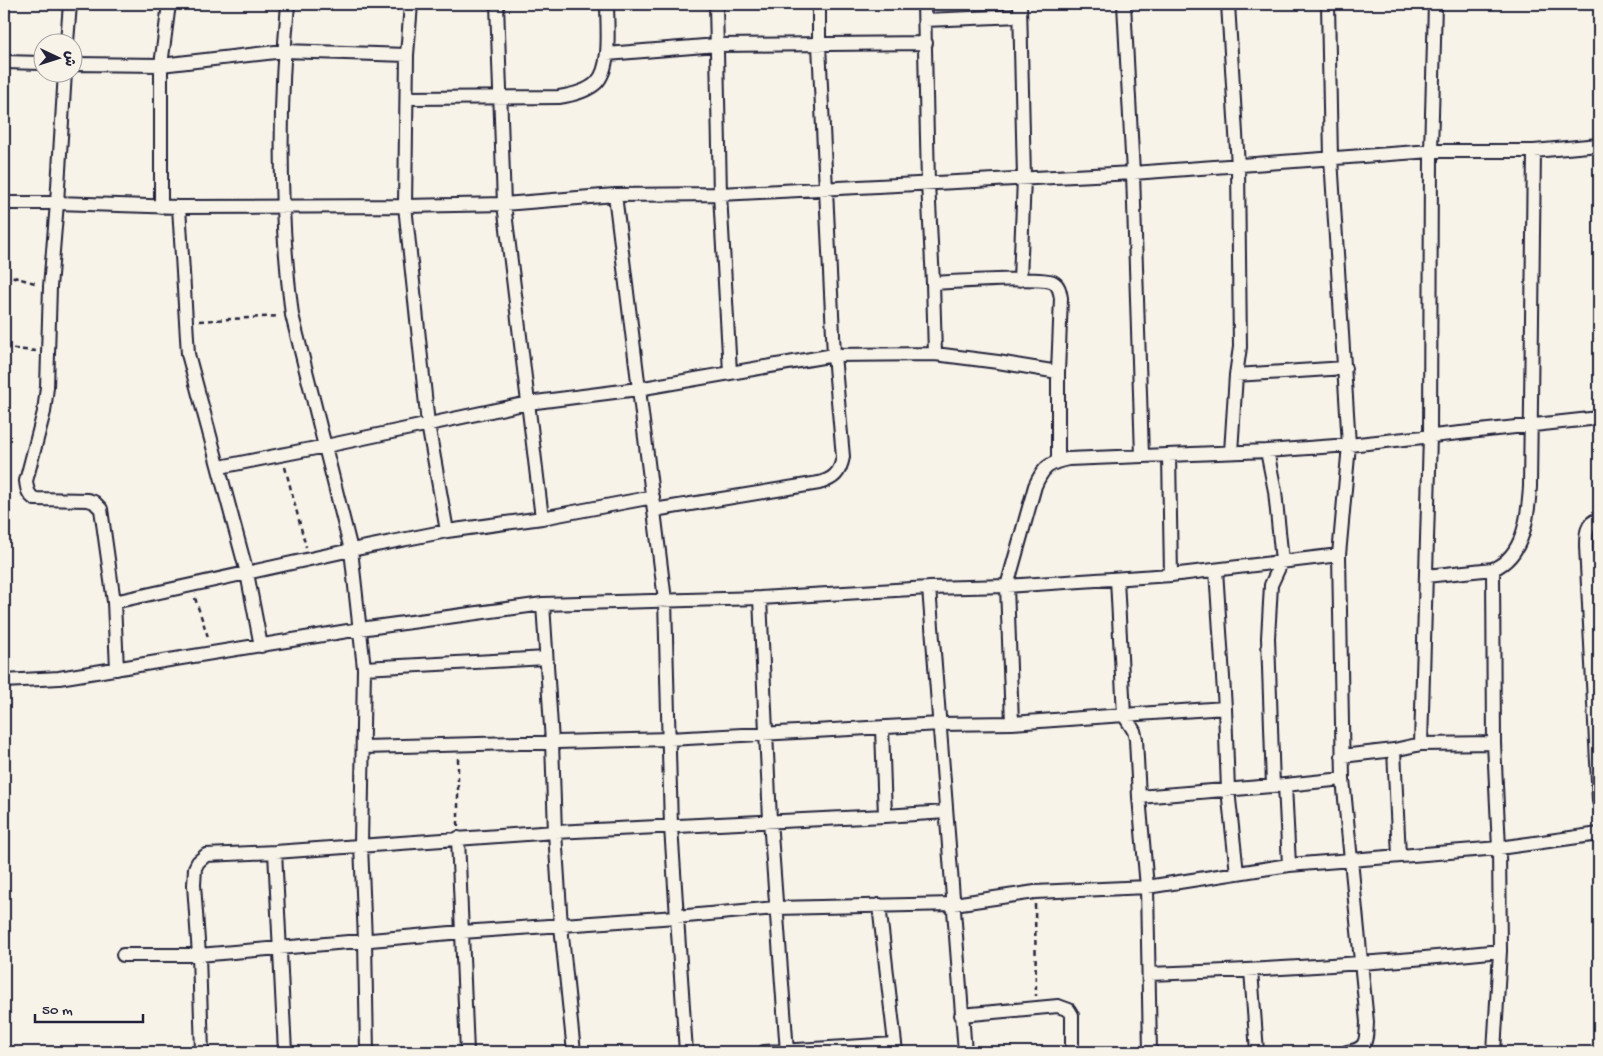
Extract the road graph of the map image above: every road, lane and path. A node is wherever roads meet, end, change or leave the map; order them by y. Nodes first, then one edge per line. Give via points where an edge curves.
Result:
1 (70, 4) edge
2 (169, 4) edge
3 (288, 4) edge
4 (411, 4) edge
5 (497, 4) edge
6 (607, 4) edge
7 (716, 4) edge
8 (819, 4) edge
9 (924, 4) edge
10 (1124, 4) edge
11 (1228, 4) edge
12 (1328, 4) edge
13 (1435, 4) edge
14 (1020, 10) edge
15 (925, 20) junction
16 (68, 32) edge
17 (926, 43) junction
18 (717, 45) junction
19 (819, 45) junction
20 (284, 52) junction
21 (607, 54) junction
22 (407, 55) junction
23 (4, 62) edge
24 (32, 63) edge
25 (82, 64) edge
26 (161, 65) junction
27 (64, 82) edge
28 (407, 98) junction
29 (500, 98) junction
30 (1599, 145) edge
31 (1431, 151) junction
32 (1534, 151) junction
33 (1331, 158) junction
34 (1238, 166) junction
35 (1132, 173) junction
36 (1024, 178) junction
37 (928, 183) junction
38 (826, 190) junction
39 (720, 194) junction
40 (615, 195) junction
41 (4, 203) edge
42 (57, 203) junction
43 (504, 204) junction
44 (405, 206) junction
45 (161, 207) junction
46 (179, 207) junction
47 (282, 207) junction
48 (4, 274) edge
49 (1020, 280) junction
50 (933, 283) junction
51 (50, 287) junction
52 (292, 315) junction
53 (186, 322) junction
54 (4, 348) edge
55 (48, 352) junction
56 (935, 354) junction
57 (834, 355) junction
58 (1345, 368) junction
59 (730, 372) junction
60 (1058, 372) junction
61 (1236, 375) junction
62 (638, 389) junction
63 (528, 403) junction
64 (1599, 418) edge
65 (428, 424) junction
66 (1530, 425) junction
67 (1430, 436) junction
68 (1349, 445) junction
69 (326, 446) junction
70 (1267, 451) junction
71 (1231, 452) junction
72 (282, 454) junction
73 (1142, 456) junction
74 (1169, 456) junction
75 (1058, 461) junction
76 (220, 467) junction
77 (653, 504) junction
78 (542, 518) junction
79 (1599, 519) edge
80 (447, 530) junction
81 (351, 550) junction
82 (1339, 555) junction
83 (309, 560) junction
84 (1282, 561) junction
85 (1493, 569) junction
86 (1216, 570) junction
87 (247, 573) junction
88 (1170, 575) junction
89 (1426, 576) junction
90 (1117, 579) junction
91 (190, 584) junction
92 (1007, 586) junction
93 (929, 588) junction
94 (760, 598) junction
95 (665, 600) junction
96 (114, 602) junction
97 (543, 604) junction
98 (360, 629) junction
99 (262, 646) junction
100 (214, 653) junction
101 (546, 658) junction
102 (364, 668) junction
103 (117, 669) junction
104 (4, 681) edge
105 (1225, 708) junction
106 (1124, 715) junction
107 (1012, 723) junction
108 (940, 724) junction
109 (882, 728) junction
110 (767, 734) junction
111 (669, 739) junction
112 (552, 742) junction
113 (1494, 743) junction
114 (1421, 744) junction
115 (458, 745) junction
116 (364, 747) junction
117 (1394, 750) junction
118 (1342, 756) junction
119 (1343, 779) junction
120 (1279, 786) junction
121 (1228, 790) junction
122 (1139, 797) junction
123 (1599, 801) edge
124 (946, 812) junction
125 (885, 816) junction
126 (770, 820) junction
127 (671, 827) junction
128 (555, 832) junction
129 (1599, 834) edge
130 (458, 838) junction
131 (361, 845) junction
132 (1499, 848) junction
133 (275, 852) junction
134 (1399, 856) junction
135 (1351, 860) junction
136 (1289, 865) junction
137 (1237, 873) junction
138 (1147, 887) junction
139 (1035, 892) junction
140 (954, 904) junction
141 (879, 905) junction
142 (776, 908) junction
143 (676, 917) junction
144 (561, 926) junction
145 (462, 932) junction
146 (365, 940) junction
147 (280, 949) junction
148 (1500, 951) junction
149 (123, 955) dead end
150 (199, 955) junction
151 (1362, 963) junction
152 (1250, 970) junction
153 (1149, 974) junction
154 (1036, 1007) junction
155 (961, 1015) junction
156 (895, 1048) edge
157 (1363, 1049) edge
158 (787, 1051) edge
159 (202, 1052) edge
160 (285, 1052) edge
161 (367, 1052) edge
162 (468, 1052) edge
163 (574, 1052) edge
164 (686, 1052) edge
165 (764, 1052) edge
166 (964, 1052) edge
167 (1072, 1052) edge
168 (1150, 1052) edge
169 (1257, 1052) edge
170 (1347, 1052) edge
171 (1494, 1052) edge

1 - 16 street
2 - 26 street
3 - 20 street
4 - 22 street
5 - 29 street
6 - 21 street
7 - 18 street
8 - 19 street
9 - 15 street
10 - 35 street
11 - 34 street
12 - 33 street
13 - 31 street
14 - 15 street
14 - 36 street
15 - 17 street
17 - 19 street
17 - 37 street
18 - 19 street
18 - 21 street
18 - 39 street
19 - 38 street
20 - 22 street
20 - 26 street
20 - 47 street
21 - 29 street via 604,70 596,83 576,94
22 - 28 street
23 - 24 street
25 - 26 street
26 - 45 street
27 - 42 street
28 - 29 street
28 - 44 street
29 - 43 street
30 - 32 street
31 - 32 street
31 - 33 street
31 - 67 street
32 - 66 street
33 - 34 street
33 - 58 street
34 - 35 street
34 - 61 street via 1240,346
35 - 36 street
35 - 73 street
36 - 37 street
36 - 49 street
37 - 38 street
37 - 50 street
38 - 39 street
38 - 57 street
39 - 40 street
39 - 59 street
40 - 43 street
40 - 62 street
41 - 42 street
42 - 45 street
42 - 51 street
43 - 44 street
43 - 63 street
44 - 47 street
44 - 65 street
45 - 46 street
46 - 47 street
46 - 53 street
47 - 52 street
48 - 51 path
49 - 50 street
49 - 60 street via 1048,280 1059,289
50 - 56 street
51 - 55 street
52 - 53 path
52 - 69 street
53 - 76 street via 192,373
54 - 55 path
55 - 96 street via 44,412 26,488 35,499 88,500 101,509
56 - 57 street
56 - 60 street
57 - 59 street
57 - 77 street via 843,457 841,468 830,480
58 - 61 street
58 - 68 street
59 - 62 street
60 - 75 street
61 - 71 street
62 - 63 street
62 - 77 street
63 - 65 street
63 - 78 street
64 - 66 street
65 - 69 street
65 - 80 street
66 - 67 street
66 - 85 street via 1530,487 1526,522 1510,558
67 - 68 street
67 - 89 street
68 - 70 street
68 - 82 street
69 - 72 street
69 - 81 street
70 - 71 street
70 - 84 street via 1275,491
71 - 74 street
72 - 76 street
72 - 83 path
73 - 74 street
73 - 75 street
74 - 88 street
75 - 92 street via 1041,472 1035,486
76 - 87 street
77 - 78 street
77 - 95 street
78 - 80 street
79 - 123 street via 1589,526 1586,546
80 - 81 street
81 - 83 street
81 - 98 street
82 - 84 street
82 - 118 street
83 - 87 street
84 - 86 street
84 - 120 street via 1271,585 1268,638
85 - 89 street
85 - 113 street
86 - 88 street
86 - 105 street
87 - 91 street
87 - 99 street
88 - 90 street
89 - 114 street
90 - 92 street
90 - 106 street
91 - 96 street
91 - 100 path
92 - 93 street
92 - 107 street
93 - 94 street
93 - 108 street
94 - 95 street
94 - 110 street
95 - 97 street
95 - 111 street
96 - 103 street
97 - 98 street
97 - 101 street
98 - 99 street
98 - 102 street
99 - 100 street
100 - 103 street
101 - 102 street
101 - 112 street
102 - 116 street
103 - 104 street via 59,678
105 - 106 street
105 - 121 street
106 - 107 street
106 - 122 street via 1136,739
107 - 108 street
108 - 109 street
108 - 124 street
109 - 110 street
109 - 125 street
110 - 111 street
110 - 126 street
111 - 112 street
111 - 127 street
112 - 115 street
112 - 128 street
113 - 114 street
113 - 132 street
114 - 117 street
115 - 116 street
115 - 130 path
116 - 131 street
117 - 118 street
117 - 134 street
118 - 119 street
119 - 120 street
119 - 135 street
120 - 121 street
120 - 136 street
121 - 122 street
121 - 137 street
122 - 138 street
124 - 125 street
124 - 140 street
125 - 126 street
126 - 127 street
126 - 142 street
127 - 128 street
127 - 143 street
128 - 130 street
128 - 144 street
129 - 132 street
130 - 131 street
130 - 145 street
131 - 133 street
131 - 146 street
132 - 134 street
132 - 148 street
133 - 147 street
133 - 150 street via 206,855 198,862 194,885
134 - 135 street
135 - 136 street
135 - 151 street
136 - 137 street
137 - 138 street
138 - 139 street
138 - 153 street
139 - 140 street
139 - 154 path
140 - 141 street
140 - 155 street
141 - 142 street
141 - 156 street
142 - 143 street
142 - 158 street
143 - 144 street
143 - 164 street
144 - 145 street
144 - 163 street
145 - 146 street
145 - 162 street
146 - 147 street
146 - 161 street
147 - 150 street
147 - 160 street
148 - 151 street
148 - 171 street
149 - 150 street
150 - 159 street
151 - 152 street
151 - 157 street via 1366,1022
152 - 153 street
152 - 169 street
153 - 168 street
154 - 155 street
154 - 167 street via 1058,1006 1069,1010 1073,1021
155 - 166 street
156 - 158 street
157 - 170 street
158 - 165 street

